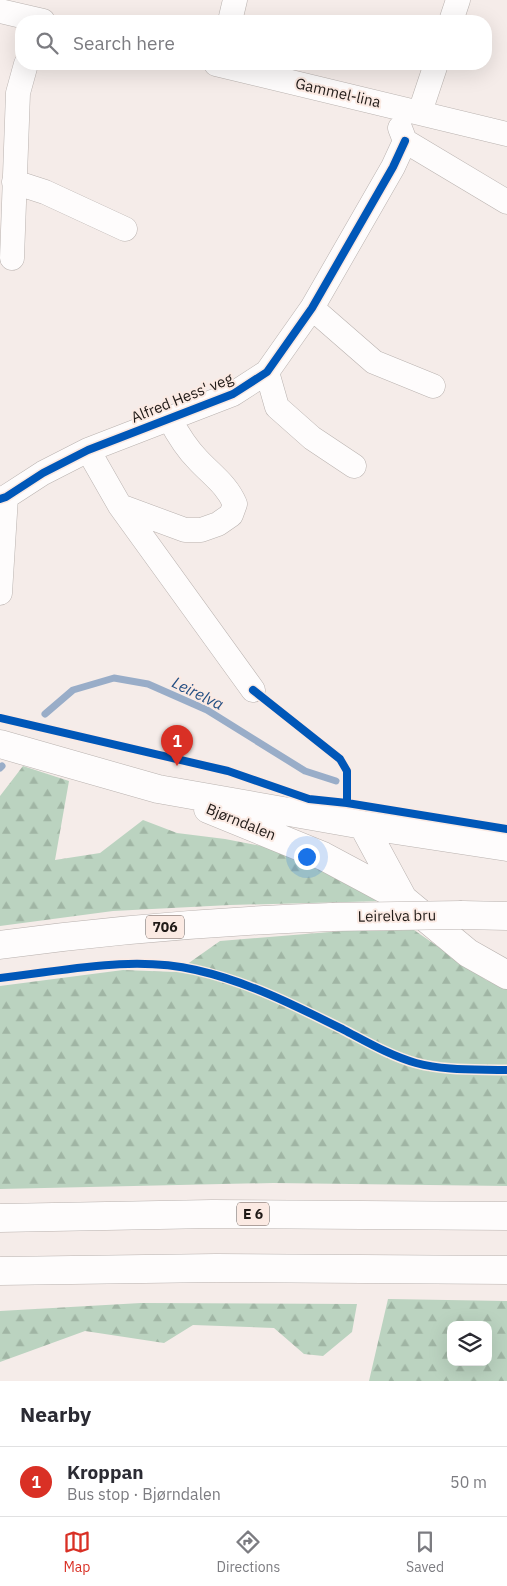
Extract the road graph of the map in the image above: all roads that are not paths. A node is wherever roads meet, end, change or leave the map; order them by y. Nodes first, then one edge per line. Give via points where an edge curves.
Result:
1 (235, 0) edge
2 (458, 0) edge
3 (0, 11) edge
4 (16, 15) edge
5 (231, 15) edge
6 (453, 15) edge
7 (24, 70) edge
8 (243, 70) edge
9 (434, 70) edge
10 (392, 105) junction
11 (420, 112) junction
12 (507, 134) edge
13 (405, 141) junction
14 (14, 182) junction
15 (507, 202) edge
16 (125, 229) dead end
17 (12, 258) dead end
18 (312, 308) junction
19 (267, 372) junction
20 (433, 386) dead end
21 (170, 418) junction
22 (88, 450) junction
23 (354, 466) dead end
24 (3, 498) edge
25 (120, 506) junction
26 (0, 593) edge
27 (253, 690) dead end
28 (0, 744) edge
29 (158, 789) junction
30 (363, 825) junction
31 (507, 847) edge
32 (403, 900) junction
33 (507, 916) edge
34 (0, 945) edge
35 (507, 975) edge
36 (507, 1216) edge
37 (0, 1218) edge
38 (507, 1270) edge
39 (0, 1271) edge

1 - 5 street
2 - 6 street
3 - 4 street
7 - 14 street via 18,93
8 - 10 street, Gammel-lina
9 - 11 street
10 - 11 street
10 - 13 street, Gammel-lina
11 - 12 street
13 - 15 street
13 - 18 street, Alfred Hess' veg
14 - 16 street via 45,192
14 - 17 street
18 - 19 street, Alfred Hess' veg
18 - 20 street via 374,362
19 - 21 street, Alfred Hess' veg via 233,394
19 - 23 street via 277,407 312,438
21 - 22 street, Alfred Hess' veg
21 - 25 street via 198,460 230,492 235,504 231,515 207,528 186,530
22 - 24 street, Alfred Hess' veg
22 - 25 street
24 - 26 street
25 - 27 street
28 - 29 main road, Bjørndalen
29 - 30 main road, Bjørndalen
29 - 32 main road, Bjørndalen via 323,856
30 - 31 main road, Bjørndalen
30 - 32 main road, Bjørndalen
32 - 35 main road, Bjørndalen via 468,953
33 - 34 main road, Leirelva bru / 706, bridge via 275,919 144,928
36 - 37 main road, E 6 via 212,1214
38 - 39 main road via 216,1268

